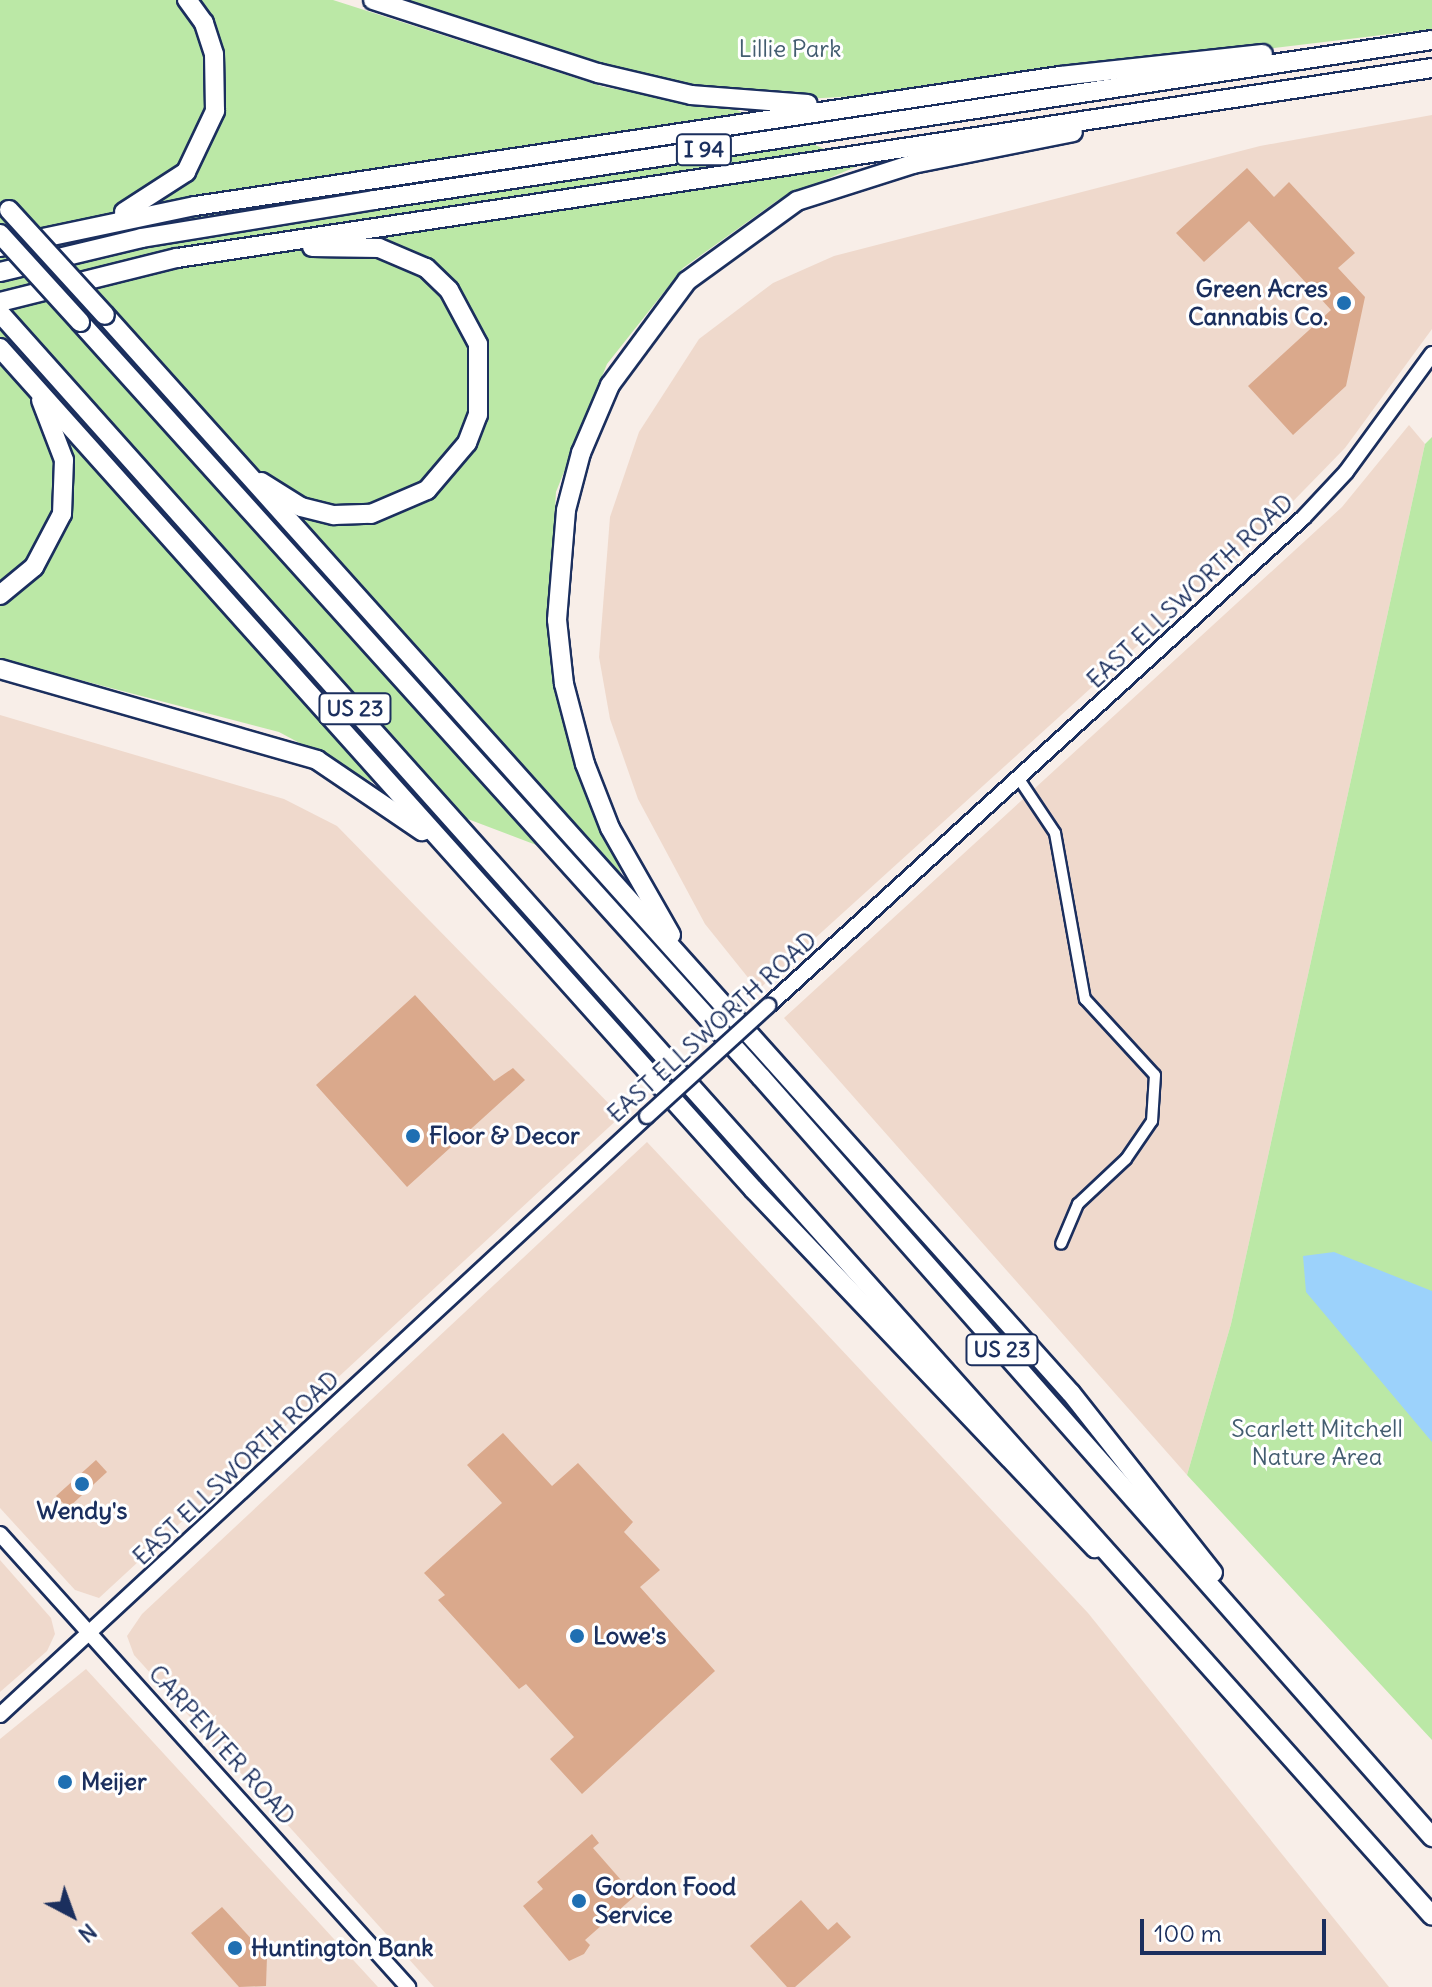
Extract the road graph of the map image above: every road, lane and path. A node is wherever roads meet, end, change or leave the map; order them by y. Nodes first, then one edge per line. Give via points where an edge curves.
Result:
1 (187, 0) edge
2 (373, 0) edge
3 (1432, 40) edge
4 (1317, 58) junction
5 (1432, 68) edge
6 (867, 104) junction
7 (1130, 114) junction
8 (5, 204) edge
9 (93, 224) junction
10 (0, 234) edge
11 (274, 243) junction
12 (0, 247) edge
13 (0, 272) edge
14 (0, 302) edge
15 (0, 313) edge
16 (0, 348) edge
17 (1432, 354) edge
18 (27, 377) junction
19 (228, 455) junction
20 (0, 595) edge
21 (0, 669) edge
22 (1019, 779) junction
23 (469, 872) junction
24 (709, 991) junction
25 (1061, 1244) dead end
26 (0, 1534) edge
27 (1149, 1594) junction
28 (1245, 1622) junction
29 (92, 1634) junction
30 (0, 1715) edge
31 (1432, 1837) edge
32 (1432, 1916) edge
33 (408, 1987) edge

1 - 9 highway via 204,23 217,79 205,143 167,190
2 - 6 highway via 598,73 691,95
3 - 4 highway, I 94
4 - 6 highway via 1276,52 1169,62
4 - 13 highway, I 94 via 330,207 142,238
5 - 7 highway, I 94
6 - 9 highway
7 - 11 highway, I 94
7 - 24 highway via 1059,137 851,179 797,201 687,281 610,385 581,453 557,568 564,684 610,828 655,912
8 - 19 highway, bridge
9 - 12 highway
10 - 28 highway, US 23, bridge
11 - 14 highway, I 94 via 107,273
11 - 19 highway via 379,248 426,268 465,313 478,344 478,415 467,443 427,490 371,514 334,515 301,507
15 - 27 highway, US 23
16 - 18 highway
17 - 22 main road, EAST ELLSWORTH ROAD via 1346,472 1303,518
18 - 20 highway via 64,460 62,514 34,567
18 - 23 highway
19 - 24 highway
21 - 23 highway via 317,760 401,813
22 - 25 street via 1055,833 1085,999 1155,1075 1152,1121 1126,1159 1078,1204
22 - 29 main road, EAST ELLSWORTH ROAD, bridge via 647,1116
23 - 27 highway via 753,1189 1074,1531
24 - 28 highway via 1071,1393 1203,1557
26 - 29 main road, CARPENTER ROAD
27 - 32 highway, US 23
28 - 31 highway, US 23
29 - 30 main road, EAST ELLSWORTH ROAD
29 - 33 main road, CARPENTER ROAD

